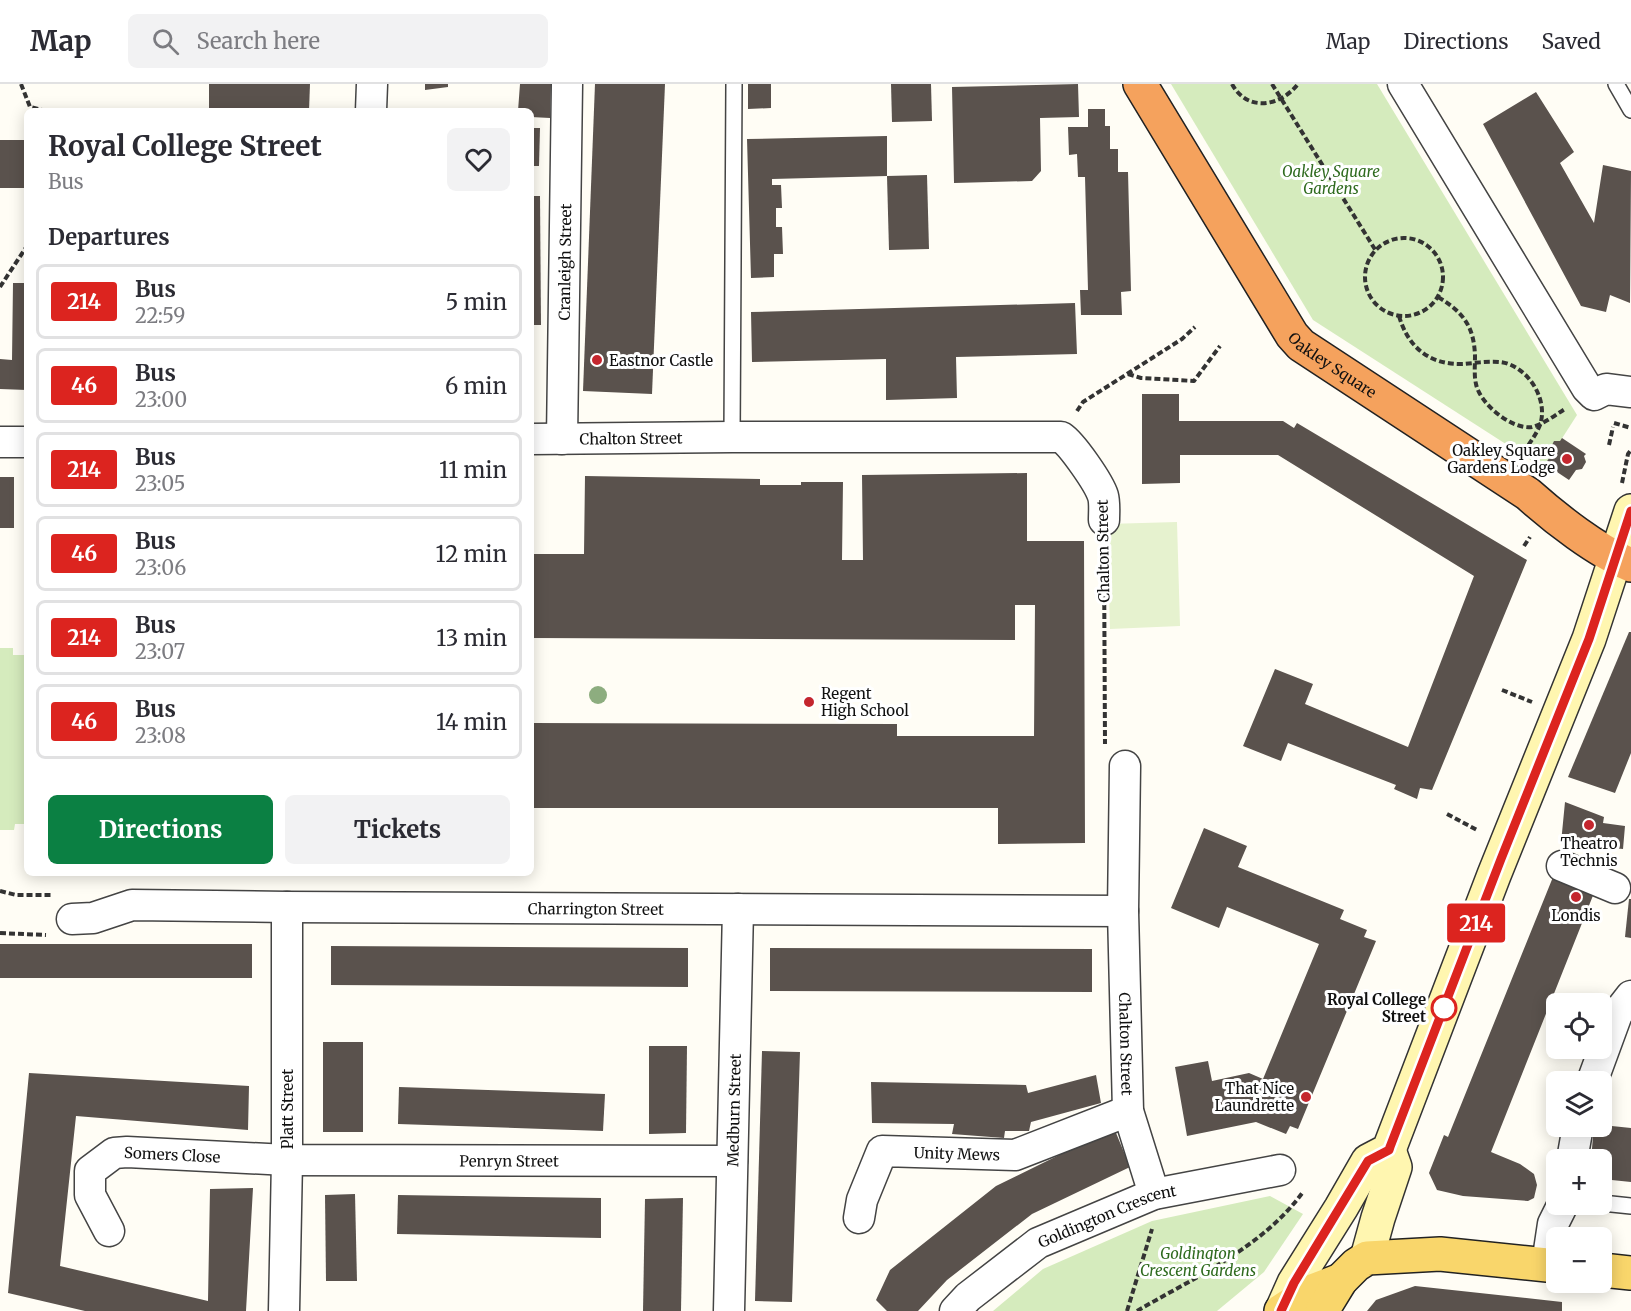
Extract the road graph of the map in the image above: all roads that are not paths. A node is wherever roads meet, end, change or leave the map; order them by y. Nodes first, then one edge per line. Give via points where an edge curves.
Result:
1 (372, 84) edge
2 (567, 84) edge
3 (734, 84) edge
4 (1140, 84) edge
5 (1403, 84) edge
6 (1617, 84) edge
7 (371, 108) edge
8 (1631, 110) edge
9 (1631, 392) edge
10 (732, 437) junction
11 (534, 439) edge
12 (562, 439) junction
13 (0, 442) edge
14 (24, 442) edge
15 (1626, 499) edge
16 (1104, 520) road end
17 (1624, 562) edge
18 (1125, 766) road end
19 (1562, 866) dead end
20 (1615, 888) dead end
21 (287, 907) junction
22 (738, 909) junction
23 (1123, 911) junction
24 (72, 919) dead end
25 (1631, 996) edge
26 (1596, 1071) edge
27 (1128, 1111) junction
28 (1389, 1150) junction
29 (287, 1160) junction
30 (732, 1161) junction
31 (1280, 1170) dead end
32 (1154, 1194) junction
33 (1612, 1204) edge
34 (1631, 1206) edge
35 (859, 1218) dead end
36 (109, 1231) dead end
37 (1367, 1258) junction
38 (1546, 1264) edge
39 (1612, 1271) edge
40 (1631, 1273) edge
41 (1341, 1280) junction
42 (284, 1311) edge
43 (729, 1311) edge
44 (955, 1311) edge
45 (1281, 1311) edge
46 (1322, 1311) edge

1 - 7 street
2 - 12 street, Cranleigh Street
3 - 10 lane
4 - 17 highway, Oakley Square via 1301,345
5 - 9 street via 1587,388 1582,400 1606,389
6 - 8 lane
10 - 12 street, Chalton Street
10 - 16 street, Chalton Street via 1061,437 1076,452 1103,496
11 - 12 street, Chalton Street
13 - 14 street
15 - 17 main road
17 - 28 main road via 1497,867
18 - 23 street, Chalton Street
19 - 20 street
21 - 22 street, Charrington Street
21 - 24 street, Charrington Street via 132,905 93,918
21 - 29 street, Platt Street
22 - 23 street, Charrington Street
22 - 30 street, Medburn Street
23 - 27 street, Chalton Street
25 - 26 street via 1617,1014
27 - 32 street, Chalton Street
27 - 35 street, Unity Mews via 1015,1155 882,1151 862,1200
28 - 37 main road via 1395,1167
28 - 45 main road via 1368,1161
29 - 30 street, Penryn Street
29 - 36 street, Somers Close via 114,1153 90,1171 90,1195
29 - 42 street, Platt Street
30 - 43 street, Medburn Street
31 - 32 street, Goldington Crescent
32 - 44 street, Goldington Crescent via 1038,1243
33 - 34 lane
37 - 38 main road via 1440,1254
37 - 41 main road
39 - 40 main road
41 - 45 main road via 1310,1292
41 - 46 main road

